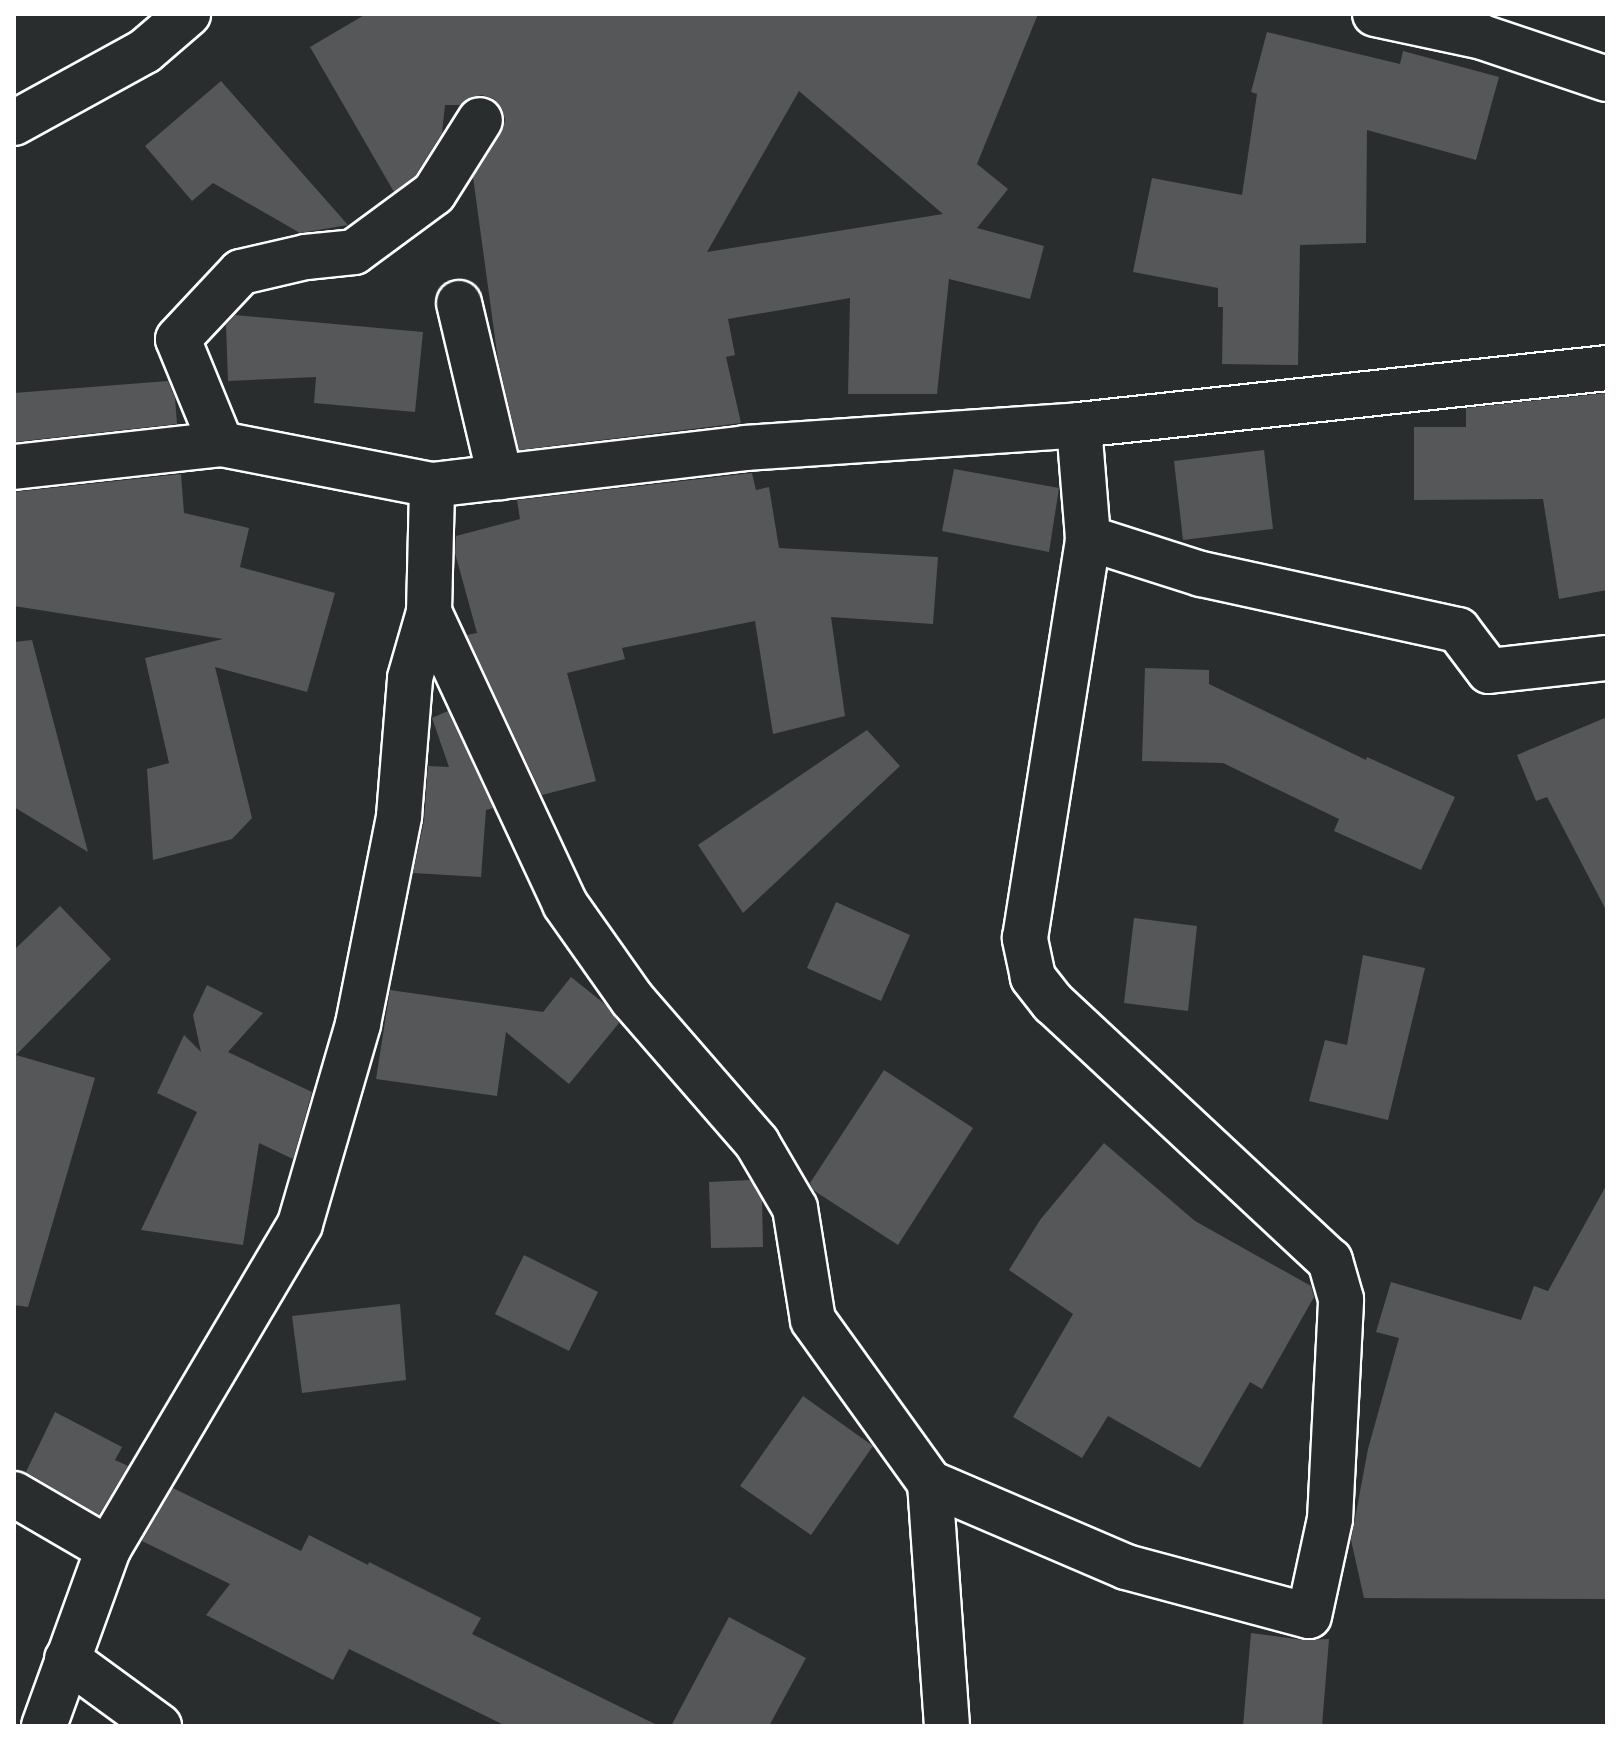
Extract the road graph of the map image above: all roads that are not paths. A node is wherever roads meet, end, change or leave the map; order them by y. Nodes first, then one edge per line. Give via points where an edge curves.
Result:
1 (188, 14) edge
2 (1375, 14) edge
3 (1607, 79) edge
4 (480, 120) dead end
5 (14, 123) edge
6 (459, 303) dead end
7 (1607, 368) edge
8 (1079, 425) junction
9 (221, 444) junction
10 (14, 467) edge
11 (500, 477) junction
12 (432, 485) junction
13 (1088, 538) junction
14 (429, 612) junction
15 (1607, 658) edge
16 (930, 1483) junction
17 (14, 1494) edge
18 (108, 1549) junction
19 (67, 1659) junction
20 (44, 1726) edge
21 (159, 1726) edge
22 (947, 1726) edge

1 - 5 street via 145,51
2 - 3 street via 1482,37
4 - 9 street via 434,193 354,252 241,272 178,339
6 - 11 street
7 - 8 street
8 - 11 street via 745,448
8 - 13 street
9 - 10 street
9 - 12 street
11 - 12 street
12 - 14 street
13 - 15 street via 1201,574 1458,630 1489,671
13 - 16 street via 1025,938 1033,977 1053,1003 1330,1261 1341,1299 1330,1519 1309,1616 1126,1567
14 - 16 street via 565,904 632,999 757,1143 795,1208 813,1320
14 - 18 street via 410,678 399,816 358,1024 300,1224
16 - 22 street
17 - 18 street
18 - 19 street
19 - 20 street
19 - 21 street

